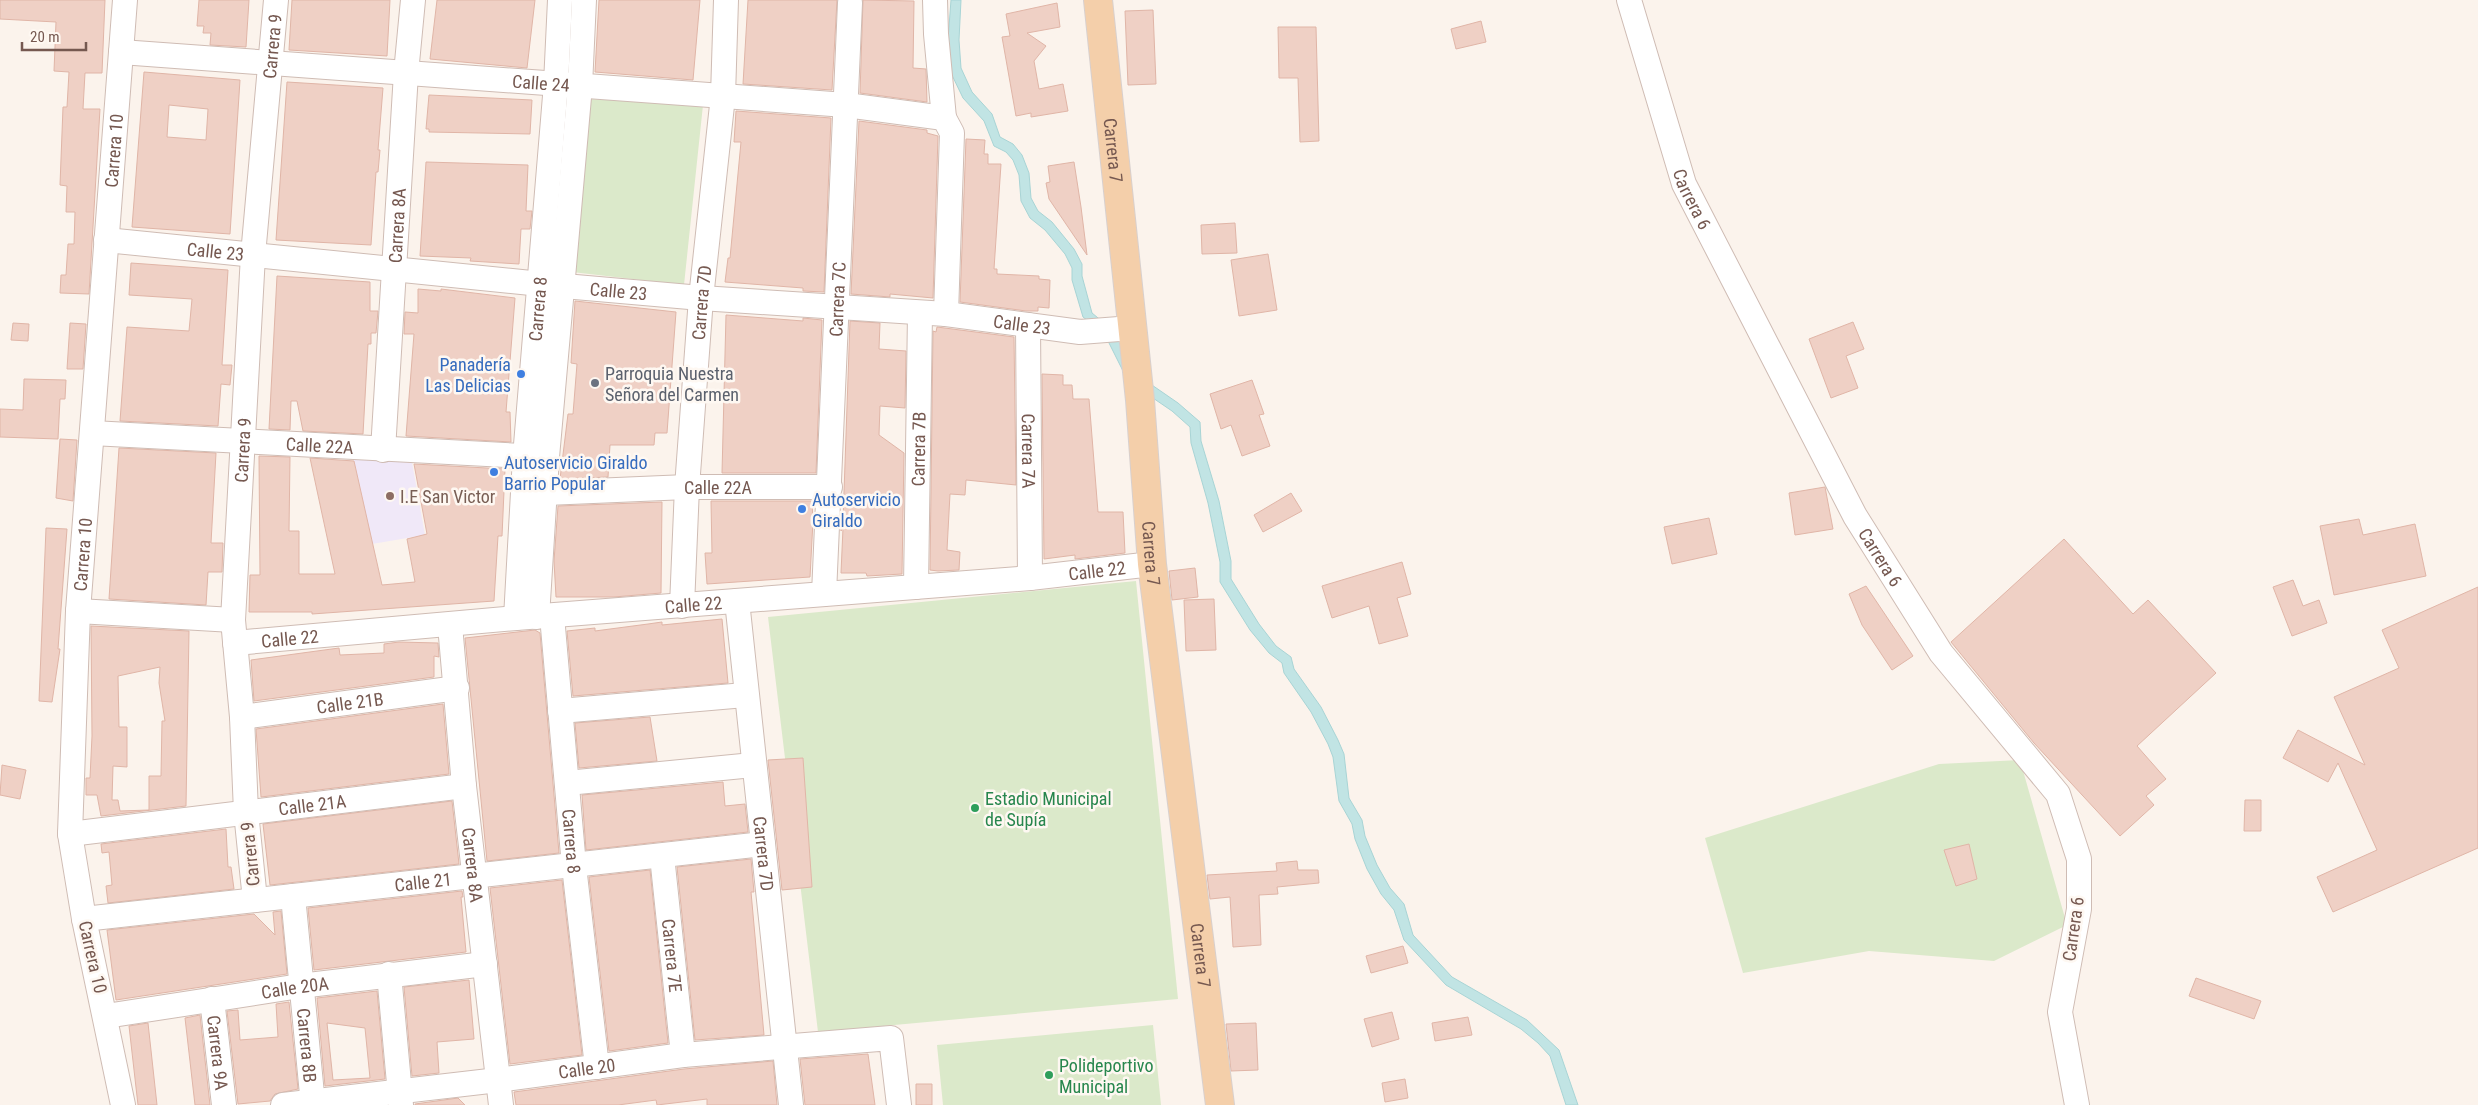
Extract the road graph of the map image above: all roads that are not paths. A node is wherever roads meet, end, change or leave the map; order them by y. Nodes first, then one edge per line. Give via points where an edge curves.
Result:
1 (125, 0) edge
2 (276, 0) edge
3 (413, 0) edge
4 (560, 0) edge
5 (584, 0) edge
6 (726, 0) edge
7 (935, 0) edge
8 (1098, 0) edge
9 (1629, 0) edge
10 (850, 4) dead end
11 (121, 52) junction
12 (270, 62) junction
13 (406, 73) junction
14 (556, 84) junction
15 (580, 86) junction
16 (724, 96) junction
17 (846, 104) junction
18 (948, 125) junction
19 (106, 240) junction
20 (253, 256) junction
21 (394, 270) junction
22 (552, 284) junction
23 (701, 298) junction
24 (836, 307) junction
25 (920, 313) junction
26 (946, 314) junction
27 (1028, 325) junction
28 (1125, 329) junction
29 (92, 433) junction
30 (242, 442) junction
31 (383, 450) junction
32 (536, 457) junction
33 (687, 487) junction
34 (830, 487) junction
35 (546, 493) junction
36 (1152, 564) junction
37 (1030, 578) junction
38 (916, 587) junction
39 (824, 594) junction
40 (737, 601) junction
41 (682, 606) junction
42 (78, 611) junction
43 (535, 617) junction
44 (450, 625) junction
45 (234, 632) junction
46 (457, 688) junction
47 (745, 695) junction
48 (560, 711) junction
49 (242, 717) junction
50 (753, 765) junction
51 (567, 782) junction
52 (464, 786) junction
53 (246, 812) junction
54 (70, 834) junction
55 (762, 844) junction
56 (662, 856) junction
57 (574, 866) junction
58 (475, 877) junction
59 (293, 896) junction
60 (255, 900) junction
61 (84, 919) junction
62 (485, 964) junction
63 (389, 974) junction
64 (300, 986) junction
65 (212, 999) junction
66 (106, 1016) junction
67 (784, 1048) junction
68 (683, 1055) junction
69 (597, 1068) junction
70 (498, 1080) junction
71 (400, 1098) edge
72 (312, 1103) edge
73 (123, 1105) edge
74 (224, 1105) edge
75 (283, 1105) edge
76 (501, 1105) edge
77 (791, 1105) edge
78 (900, 1105) edge
79 (1220, 1105) edge
80 (2077, 1105) edge

1 - 11 street, Carrera 10
2 - 12 street, Carrera 9
3 - 13 street, Carrera 8A
4 - 14 street, Carrera 8
5 - 15 street, Carrera 8
6 - 16 street, Carrera 7D
7 - 18 street via 936,34
8 - 28 main road, Carrera 7
9 - 80 street, Carrera 6 via 1684,184 1855,516 1941,653 2058,794 2078,859 2079,909 2060,1012
10 - 17 street, Carrera 7C
11 - 12 street, Calle 24
11 - 19 street, Carrera 10
12 - 13 street, Calle 24
12 - 20 street, Carrera 9
13 - 14 street, Calle 24
13 - 21 street, Carrera 8A
14 - 15 street, Calle 24
14 - 22 street, Carrera 8
15 - 16 street, Calle 24
15 - 22 street, Carrera 8
16 - 17 street, Calle 24
16 - 23 street, Carrera 7D
17 - 18 street, Calle 24
17 - 24 street, Carrera 7C
18 - 26 street
19 - 20 street, Calle 23
19 - 29 street, Carrera 10
20 - 21 street, Calle 23
20 - 30 street, Carrera 9
21 - 22 street, Calle 23
21 - 31 street, Carrera 8A
22 - 23 street, Calle 23
22 - 32 street, Carrera 8
23 - 24 street, Calle 23
23 - 33 street, Carrera 7D
24 - 25 street, Calle 23
24 - 34 street, Carrera 7C
25 - 26 street, Calle 23
25 - 38 street, Carrera 7B
26 - 27 street, Calle 23
27 - 28 street, Calle 23 via 1080,332
27 - 37 street, Carrera 7A
28 - 36 main road, Carrera 7 via 1136,360
29 - 30 street, Calle 22A
29 - 42 street, Carrera 10
30 - 31 street, Calle 22A
30 - 45 street, Carrera 9
31 - 32 street, Calle 22A
32 - 35 street, Carrera 8
32 - 43 street, Carrera 8
33 - 34 street, Calle 22A
33 - 35 street, Calle 22A
33 - 41 street, Carrera 7D
34 - 39 street, Carrera 7C
35 - 43 street, Carrera 8
36 - 37 street, Calle 22
36 - 79 main road, Carrera 7
37 - 38 street, Calle 22
38 - 39 street, Calle 22
39 - 40 street, Calle 22
40 - 41 street, Calle 22
40 - 47 street, Carrera 7D
41 - 43 street, Calle 22
42 - 45 street, Calle 22
42 - 54 street, Carrera 10
43 - 44 street, Calle 22
43 - 48 street, Carrera 8
44 - 45 street, Calle 22
44 - 46 street, Carrera 8A
45 - 49 street, Carrera 9
46 - 49 street, Calle 21B
46 - 52 street, Carrera 8A
47 - 48 street
47 - 50 street, Carrera 7D
48 - 51 street, Carrera 8
49 - 53 street, Carrera 9
50 - 51 street
50 - 55 street, Carrera 7D
51 - 57 street, Carrera 8
52 - 53 street, Calle 21A
52 - 58 street, Carrera 8A
53 - 54 street, Calle 21A
53 - 60 street, Carrera 9
54 - 61 street, Carrera 10
55 - 56 street, Calle 21
55 - 67 street, Carrera 7D
56 - 57 street, Calle 21
56 - 68 street, Carrera 7E
57 - 58 street, Calle 21
57 - 69 street, Carrera 8
58 - 59 street, Calle 21
58 - 62 street, Carrera 8A
59 - 60 street, Calle 21
59 - 64 street, Carrera 8B
60 - 61 street, Calle 21
61 - 66 street, Carrera 10
62 - 63 street, Calle 20A
62 - 70 street, Carrera 8A
63 - 64 street, Calle 20A
63 - 71 street
64 - 65 street, Calle 20A
64 - 72 street, Carrera 8B
65 - 66 street, Calle 20A
65 - 74 street, Carrera 9A
66 - 73 street, Carrera 10
67 - 68 street, Calle 20
67 - 77 street, Carrera 7D
67 - 78 street, Calle 20 via 891,1038
68 - 69 street, Calle 20
69 - 70 street, Calle 20
70 - 71 street, Calle 20
70 - 76 street, Carrera 8A
71 - 72 street, Calle 20
72 - 75 street, Calle 20

